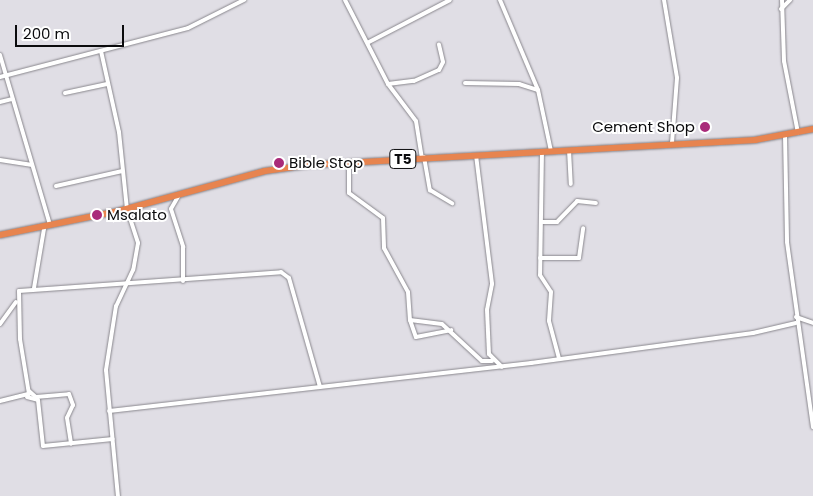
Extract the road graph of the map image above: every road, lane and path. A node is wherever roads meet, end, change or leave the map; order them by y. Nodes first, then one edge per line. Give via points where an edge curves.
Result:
1 (244, 0) edge
2 (345, 0) edge
3 (450, 0) edge
4 (500, 0) edge
5 (664, 0) edge
6 (782, 0) edge
7 (790, 0) edge
8 (781, 9) junction
9 (369, 42) junction
10 (439, 44) dead end
11 (101, 51) junction
12 (0, 55) edge
13 (0, 77) edge
14 (6, 78) junction
15 (465, 83) dead end
16 (107, 84) junction
17 (388, 84) junction
18 (538, 90) junction
19 (65, 93) dead end
20 (12, 100) junction
21 (0, 102) edge
22 (813, 129) edge
23 (798, 133) junction
24 (785, 135) junction
25 (672, 142) junction
26 (569, 150) junction
27 (542, 151) junction
28 (551, 151) junction
29 (476, 155) junction
30 (423, 158) junction
31 (0, 160) edge
32 (349, 162) junction
33 (30, 165) junction
34 (122, 171) junction
35 (572, 184) dead end
36 (56, 186) dead end
37 (180, 194) junction
38 (452, 203) dead end
39 (596, 203) dead end
40 (127, 209) junction
41 (541, 222) junction
42 (51, 227) junction
43 (582, 228) dead end
44 (44, 229) junction
45 (0, 235) edge
46 (540, 258) junction
47 (183, 281) junction
48 (126, 284) junction
49 (34, 288) junction
50 (16, 300) junction
51 (795, 315) junction
52 (410, 320) junction
53 (796, 323) junction
54 (813, 323) edge
55 (0, 324) edge
56 (451, 330) junction
57 (559, 359) junction
58 (492, 361) junction
59 (502, 366) junction
60 (320, 387) junction
61 (29, 392) junction
62 (26, 397) junction
63 (36, 397) junction
64 (0, 402) edge
65 (109, 411) junction
66 (813, 427) edge
67 (113, 439) junction
68 (71, 444) junction
69 (118, 496) edge

1 - 11 street via 205,22
2 - 9 street
3 - 9 street
4 - 18 street
5 - 25 street via 677,78
6 - 8 street
7 - 8 street
8 - 23 street via 784,61
9 - 17 street
10 - 17 street via 443,62 439,70 414,81
11 - 14 street
11 - 16 street
12 - 14 street
13 - 14 street
14 - 20 street
15 - 18 street via 519,84
16 - 19 street
16 - 34 street via 117,120
17 - 30 street via 416,121
18 - 28 street
20 - 21 street
20 - 33 street
22 - 23 highway, T5
23 - 24 highway, T5
24 - 25 highway, T5
24 - 51 street via 785,202
25 - 26 highway, T5
26 - 28 highway, T5
26 - 35 street
27 - 28 highway, T5
27 - 29 highway, T5
27 - 41 street
29 - 30 highway, T5
29 - 58 street via 491,273 487,338
30 - 32 highway, T5
30 - 38 street via 430,190
31 - 33 street
32 - 37 highway, T5 via 265,171
32 - 52 street via 349,194 353,200 381,214 384,248 406,288
33 - 42 street
34 - 36 street
34 - 40 street
37 - 40 highway, T5
37 - 47 street via 171,209 183,247
39 - 41 street via 577,201 556,222
40 - 42 highway, T5
40 - 48 street via 138,252
41 - 46 street
42 - 44 highway, T5
43 - 46 street via 579,258
44 - 45 highway, T5
44 - 49 street
46 - 57 street via 541,280 551,292 549,321
47 - 48 street
47 - 60 street via 285,272
48 - 49 street
48 - 65 street via 116,306 106,370
49 - 50 street via 19,291
50 - 55 street via 8,319
50 - 61 street
51 - 53 street
51 - 54 street
52 - 56 street via 436,321
52 - 56 street via 416,337
53 - 57 street via 753,333
53 - 66 street
56 - 58 street via 482,361
57 - 59 street
58 - 59 street
59 - 60 street
60 - 65 street
61 - 62 street
61 - 63 street
62 - 63 street
62 - 64 street
63 - 68 street via 42,445
63 - 68 street via 70,396
65 - 67 street
67 - 68 street
67 - 69 street

